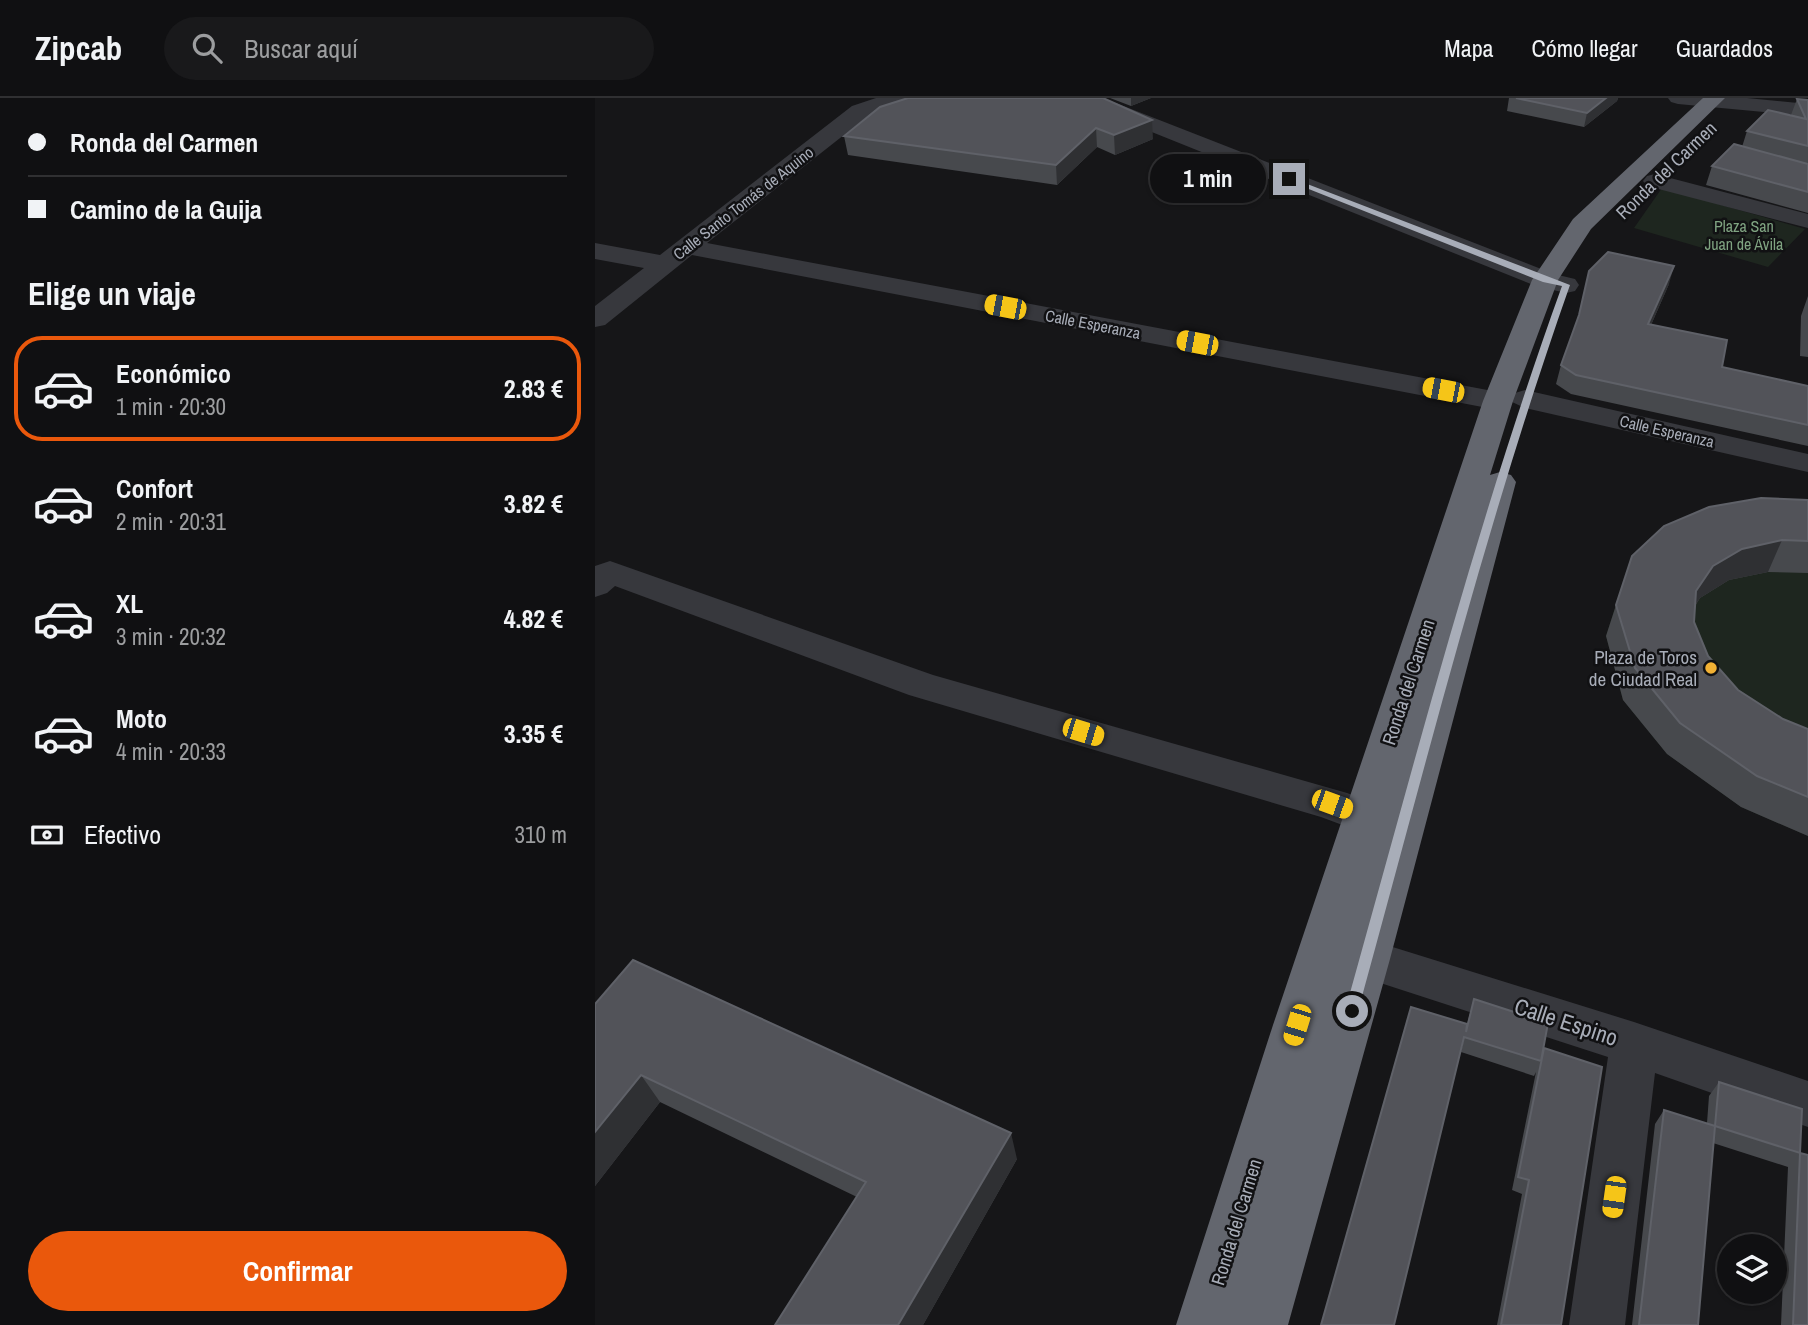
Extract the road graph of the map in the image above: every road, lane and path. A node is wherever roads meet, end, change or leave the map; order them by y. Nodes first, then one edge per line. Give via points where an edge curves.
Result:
1 (896, 98) edge
2 (1084, 98) edge
3 (1716, 100) edge
4 (1808, 110) edge
5 (1655, 181) junction
6 (1808, 222) edge
7 (688, 247) junction
8 (595, 251) edge
9 (666, 264) junction
10 (1556, 283) junction
11 (595, 319) edge
12 (1512, 400) junction
13 (1808, 463) edge
14 (595, 585) edge
15 (1364, 817) junction
16 (1323, 946) junction
17 (1367, 959) junction
18 (1634, 1044) junction
19 (1808, 1104) edge
20 (1204, 1325) edge
21 (1259, 1325) edge
22 (1597, 1325) edge

1 - 7 street, Calle Santo Tomás de Aquino via 860,111
2 - 10 street
3 - 4 street
3 - 5 highway, Ronda del Carmen
3 - 10 highway, Ronda del Carmen via 1582,224
5 - 6 street
5 - 10 highway, Ronda del Carmen
7 - 9 street, Calle Santo Tomás de Aquino
7 - 12 street, Calle Esperanza
8 - 9 street
9 - 11 street, Calle Santo Tomás de Aquino
10 - 12 highway, Ronda del Carmen
12 - 13 street, Calle Esperanza
12 - 15 highway, Ronda del Carmen
12 - 17 highway, Ronda del Carmen via 1487,523
14 - 15 street via 610,572 922,685
15 - 16 highway, Ronda del Carmen
16 - 17 street, Calle Espino
16 - 20 highway, Ronda del Carmen
17 - 18 street, Calle Espino
17 - 21 highway, Ronda del Carmen
18 - 19 street, Calle Espino
18 - 22 street

